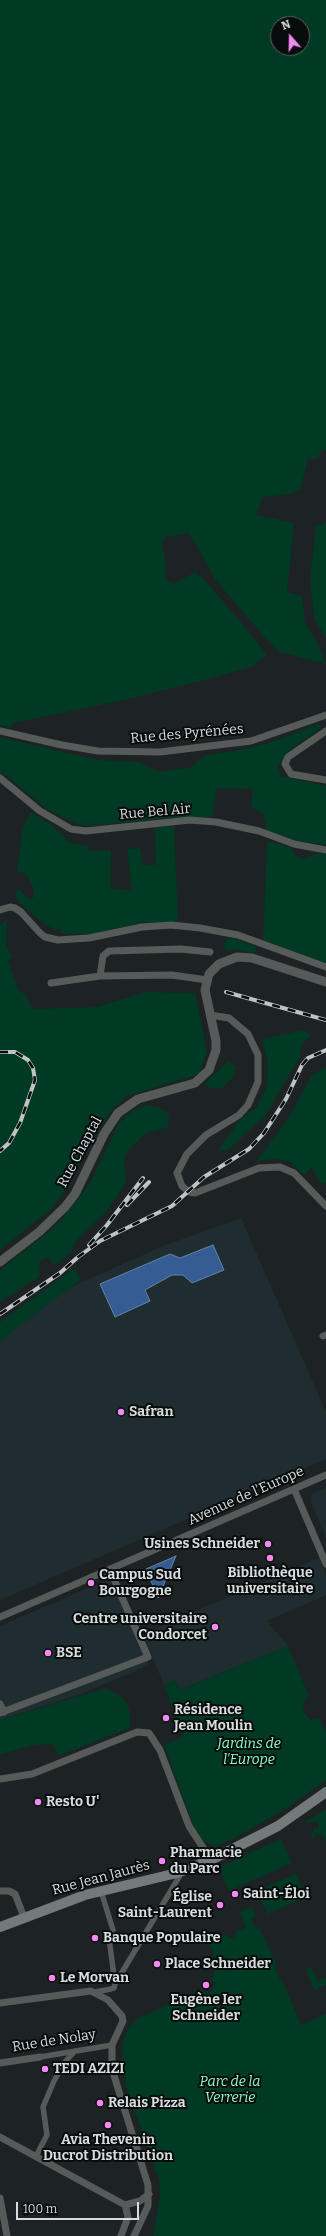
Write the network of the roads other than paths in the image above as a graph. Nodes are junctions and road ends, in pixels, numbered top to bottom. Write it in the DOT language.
graph roads {
  1 [pos="326,715"];
  2 [pos="326,730"];
  3 [pos="0,731"];
  4 [pos="0,778"];
  5 [pos="326,780"];
  6 [pos="326,850"];
  7 [pos="0,910"];
  8 [pos="210,952"];
  9 [pos="326,967"];
  10 [pos="100,976"];
  11 [pos="207,980"];
  12 [pos="326,982"];
  13 [pos="51,983"];
  14 [pos="210,1015"];
  15 [pos="326,1206"];
  16 [pos="0,1262"];
  17 [pos="326,1475"];
  18 [pos="294,1489"];
  19 [pos="326,1564"];
  20 [pos="110,1570"];
  21 [pos="0,1617"];
  22 [pos="0,1704"];
  23 [pos="2,1713"];
  24 [pos="0,1779"];
  25 [pos="326,1792"];
  26 [pos="211,1860"];
  27 [pos="179,1877"];
  28 [pos="0,1891"];
  29 [pos="101,1891"];
  30 [pos="24,1917"];
  31 [pos="0,1927"];
  32 [pos="115,1984"];
  33 [pos="95,1992"];
  34 [pos="0,2003"];
  35 [pos="112,2045"];
  36 [pos="75,2051"];
  37 [pos="40,2057"];
  38 [pos="0,2063"];
  39 [pos="0,2137"];
  40 [pos="36,2156"];
  41 [pos="149,2194"];
  42 [pos="0,2198"];
  43 [pos="125,2205"];
  44 [pos="7,2236"];
  45 [pos="121,2236"];
  46 [pos="134,2236"];
  1 -- 3 [label="street, Rue des Pyrénées"];
  2 -- 5 [label="street"];
  4 -- 6 [label="street, Rue Bel Air"];
  7 -- 9 [label="street"];
  8 -- 10 [label="street"];
  10 -- 11 [label="street"];
  10 -- 13 [label="street"];
  11 -- 12 [label="street"];
  11 -- 14 [label="street, Rue Chaptal"];
  14 -- 15 [label="street"];
  14 -- 16 [label="street, Rue Chaptal"];
  17 -- 18 [label="street, Avenue de l'Europe"];
  18 -- 19 [label="street"];
  18 -- 20 [label="street, Avenue de l'Europe"];
  20 -- 21 [label="street, Avenue de l'Europe"];
  20 -- 23 [label="street"];
  22 -- 23 [label="street"];
  24 -- 26 [label="street"];
  25 -- 26 [label="main road, Rue Jean Jaurès"];
  26 -- 29 [label="main road, Rue Jean Jaurès"];
  27 -- 32 [label="street"];
  28 -- 30 [label="street"];
  29 -- 30 [label="main road, Rue Jean Jaurès"];
  29 -- 32 [label="street"];
  30 -- 31 [label="main road, Rue Jean Jaurès"];
  32 -- 33 [label="street"];
  33 -- 34 [label="street"];
  33 -- 35 [label="street"];
  35 -- 36 [label="street, Rue de Nolay"];
  35 -- 41 [label="street"];
  36 -- 37 [label="street, Rue de Nolay"];
  36 -- 40 [label="street"];
  37 -- 38 [label="street, Rue de Nolay"];
  39 -- 40 [label="street"];
  40 -- 43 [label="street"];
  41 -- 43 [label="street"];
  41 -- 46 [label="street"];
  42 -- 44 [label="street"];
  43 -- 45 [label="street"];
}
